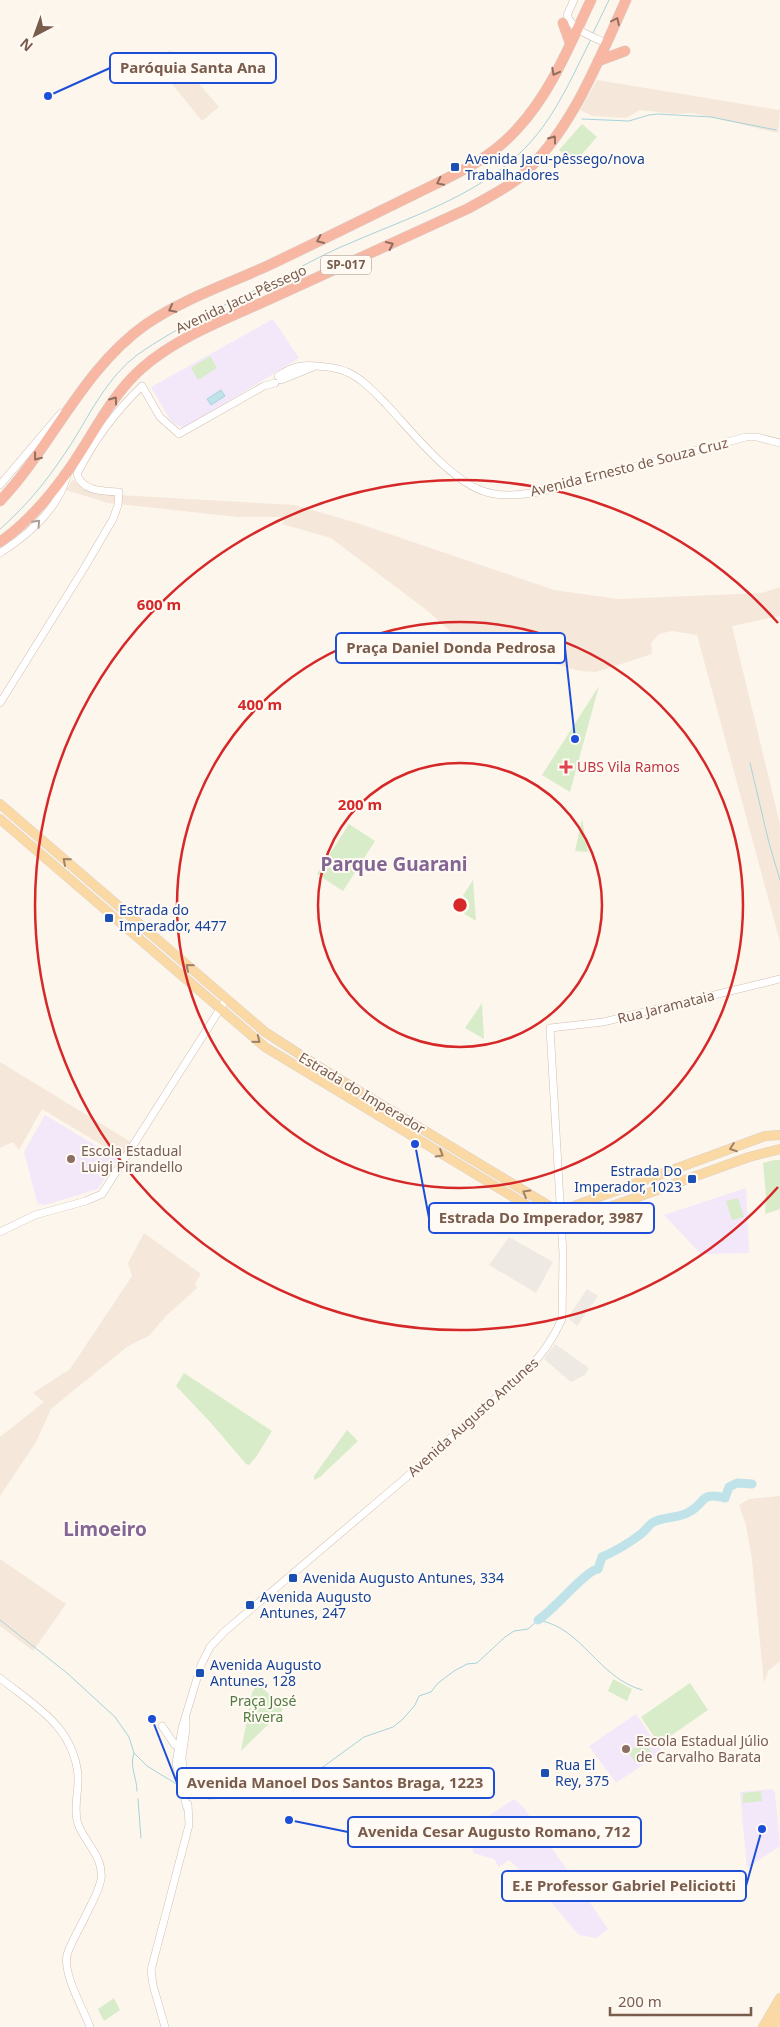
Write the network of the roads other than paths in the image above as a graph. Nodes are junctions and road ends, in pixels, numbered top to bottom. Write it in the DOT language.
graph roads {
  1 [pos="574,0"];
  2 [pos="591,0"];
  3 [pos="626,0"];
  4 [pos="563,23"];
  5 [pos="579,30"];
  6 [pos="570,42"];
  7 [pos="603,42"];
  8 [pos="625,51"];
  9 [pos="598,61"];
  10 [pos="74,402"];
  11 [pos="104,422"];
  12 [pos="780,443"];
  13 [pos="73,472"];
  14 [pos="0,485"];
  15 [pos="0,501"];
  16 [pos="0,542"];
  17 [pos="0,554"];
  18 [pos="0,703"];
  19 [pos="0,804"];
  20 [pos="0,819"];
  21 [pos="780,979"];
  22 [pos="226,998"];
  23 [pos="211,1002"];
  24 [pos="220,1009"];
  25 [pos="550,1028"];
  26 [pos="780,1135"];
  27 [pos="780,1149"];
  28 [pos="620,1190"];
  29 [pos="630,1199"];
  30 [pos="560,1210"];
  31 [pos="561,1223"];
  32 [pos="0,1232"];
  33 [pos="0,1678"];
  34 [pos="186,1719"];
  35 [pos="162,1726"];
  36 [pos="178,1743"];
  37 [pos="182,1780"];
  38 [pos="780,1998"];
  39 [pos="780,2015"];
  40 [pos="90,2027"];
  41 [pos="165,2027"];
  42 [pos="763,2027"];
  43 [pos="773,2027"];
  1 -- 5 [label="street"];
  2 -- 5 [label="highway, Avenida Jacu-Pêssego / SP-017"];
  7 -- 3 [label="highway, Avenida Jacu-Pêssego / SP-017, one-way"];
  4 -- 6 [label="highway"];
  5 -- 6 [label="highway, Avenida Jacu-Pêssego / SP-017"];
  5 -- 7 [label="street"];
  6 -- 10 [label="highway, Avenida Jacu-Pêssego / SP-017, one-way"];
  7 -- 9 [label="highway, Avenida Jacu-Pêssego / SP-017"];
  8 -- 9 [label="highway"];
  11 -- 9 [label="highway, Avenida Jacu-Pêssego / SP-017, one-way"];
  10 -- 14 [label="street"];
  10 -- 15 [label="highway, Avenida Jacu-Pêssego / SP-017, one-way"];
  11 -- 12 [label="street, Avenida Ernesto de Souza Cruz"];
  11 -- 13 [label="highway, Avenida Jacu-Pêssego / SP-017"];
  13 -- 16 [label="highway, Avenida Jacu-Pêssego / SP-017"];
  17 -- 13 [label="street, one-way"];
  13 -- 18 [label="street"];
  22 -- 19 [label="main road, Estrada do Imperador, one-way"];
  20 -- 23 [label="main road, Estrada do Imperador"];
  21 -- 25 [label="street, Rua Jaramataia"];
  22 -- 23 [label="main road"];
  22 -- 24 [label="street"];
  30 -- 22 [label="main road, Estrada do Imperador, one-way"];
  23 -- 24 [label="main road, Estrada do Imperador"];
  24 -- 31 [label="main road, Estrada do Imperador, one-way"];
  24 -- 32 [label="street"];
  25 -- 30 [label="street, Avenida Augusto Antunes"];
  26 -- 28 [label="main road, one-way"];
  27 -- 29 [label="main road"];
  28 -- 29 [label="main road"];
  28 -- 30 [label="main road"];
  29 -- 31 [label="main road"];
  30 -- 31 [label="street, Avenida Augusto Antunes"];
  31 -- 34 [label="street, Avenida Augusto Antunes"];
  33 -- 40 [label="street"];
  34 -- 36 [label="street, Avenida Augusto Antunes"];
  34 -- 37 [label="street, Avenida Augusto Antunes"];
  35 -- 36 [label="street"];
  36 -- 37 [label="street, Avenida Augusto Antunes"];
  37 -- 41 [label="street, Avenida Augusto Antunes"];
  38 -- 42 [label="main road"];
  39 -- 43 [label="main road"];
}
